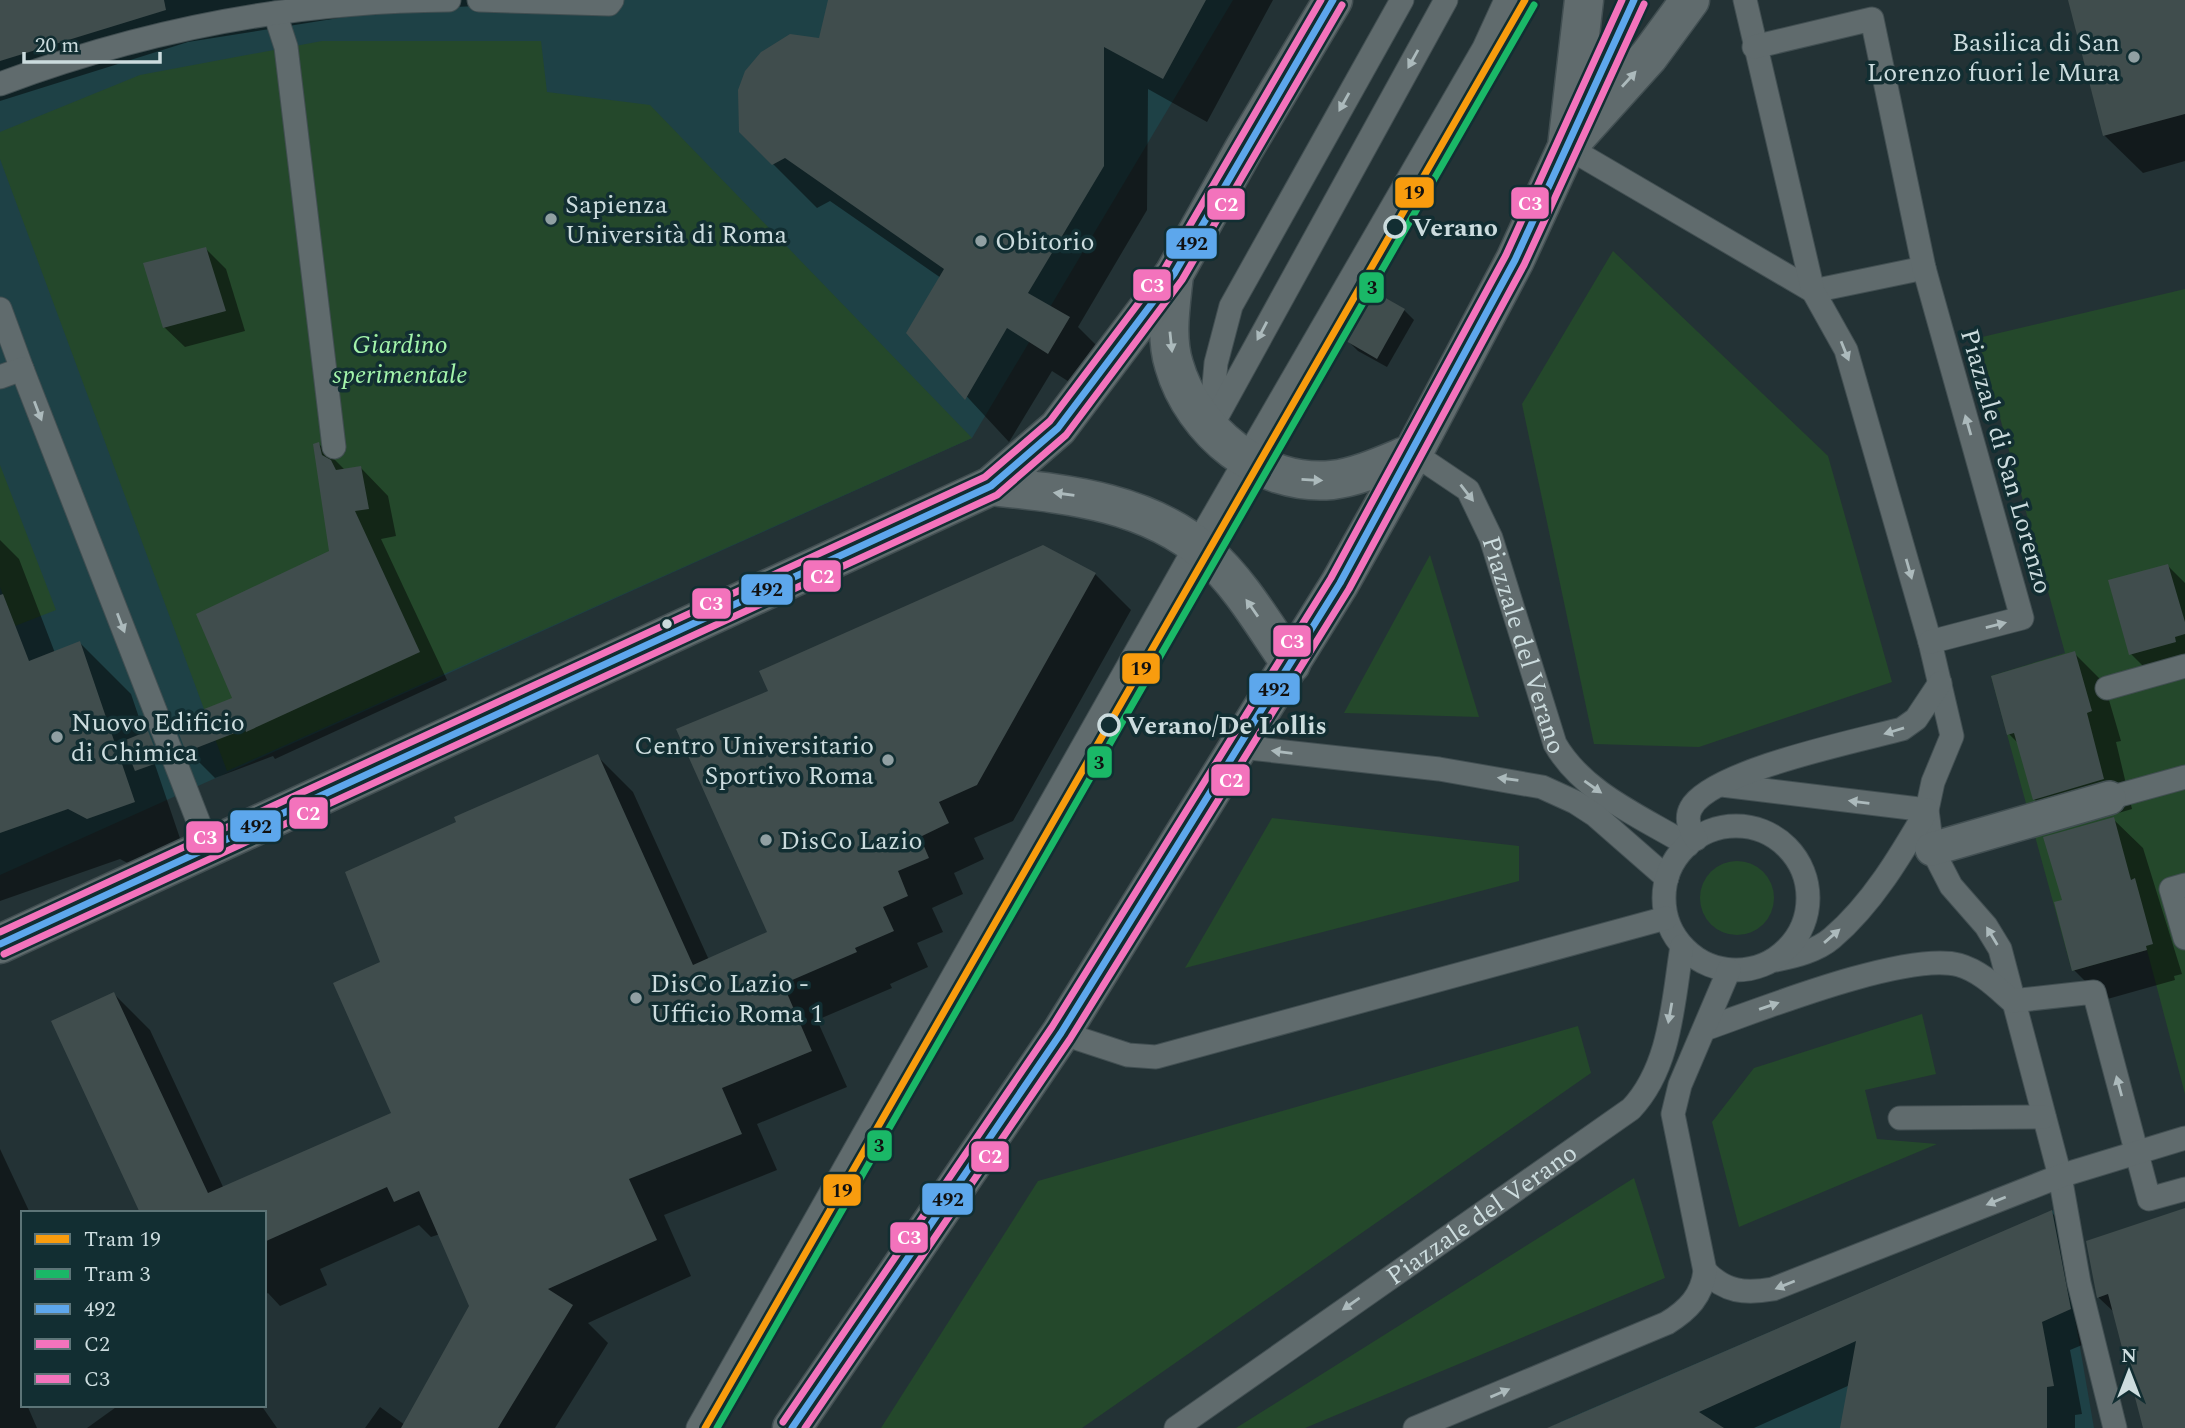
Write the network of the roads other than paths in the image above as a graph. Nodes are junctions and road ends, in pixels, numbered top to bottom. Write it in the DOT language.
graph roads {
  1 [pos="449,0"];
  2 [pos="479,0"];
  3 [pos="612,0"];
  4 [pos="1334,0"];
  5 [pos="1402,0"];
  6 [pos="1446,0"];
  7 [pos="1506,0"];
  8 [pos="1584,0"];
  9 [pos="1634,0"];
  10 [pos="1690,0"];
  11 [pos="1745,0"];
  12 [pos="275,13"];
  13 [pos="1754,47"];
  14 [pos="0,84"];
  15 [pos="1567,147"];
  16 [pos="1924,268"];
  17 [pos="1174,274"];
  18 [pos="1813,291"];
  19 [pos="0,309"];
  20 [pos="22,369"];
  21 [pos="0,377"];
  22 [pos="1210,429"];
  23 [pos="334,447"];
  24 [pos="1413,453"];
  25 [pos="1248,459"];
  26 [pos="991,486"];
  27 [pos="1196,546"];
  28 [pos="1930,642"];
  29 [pos="1291,664"];
  30 [pos="2185,666"];
  31 [pos="1940,683"];
  32 [pos="2107,688"];
  33 [pos="1241,747"];
  34 [pos="2185,776"];
  35 [pos="1722,785"];
  36 [pos="2109,798"];
  37 [pos="1927,810"];
  38 [pos="1692,842"];
  39 [pos="209,849"];
  40 [pos="1932,849"];
  41 [pos="1667,878"];
  42 [pos="2185,885"];
  43 [pos="1666,918"];
  44 [pos="2185,938"];
  45 [pos="0,944"];
  46 [pos="1682,946"];
  47 [pos="1770,961"];
  48 [pos="1729,970"];
  49 [pos="2012,1001"];
  50 [pos="1705,1030"];
  51 [pos="1061,1033"];
  52 [pos="2044,1117"];
  53 [pos="1900,1118"];
  54 [pos="2185,1138"];
  55 [pos="2136,1152"];
  56 [pos="2060,1176"];
  57 [pos="2185,1189"];
  58 [pos="1705,1271"];
  59 [pos="1465,1418"];
  60 [pos="1184,1425"];
  61 [pos="698,1428"];
  62 [pos="792,1428"];
  63 [pos="1415,1428"];
  64 [pos="2115,1428"];
  1 -- 12 [label="lane"];
  2 -- 3 [label="lane"];
  4 -- 17 [label="main road"];
  5 -- 22 [label="lane, one-way"];
  6 -- 22 [label="lane, one-way"];
  7 -- 25 [label="lane"];
  8 -- 15 [label="main road"];
  9 -- 15 [label="lane"];
  15 -- 10 [label="main road, one-way"];
  11 -- 13 [label="lane"];
  12 -- 14 [label="lane"];
  12 -- 23 [label="lane"];
  13 -- 16 [label="lane, Piazzale di San Lorenzo"];
  13 -- 18 [label="lane"];
  15 -- 18 [label="lane"];
  15 -- 24 [label="main road"];
  16 -- 18 [label="lane"];
  28 -- 16 [label="lane, Piazzale di San Lorenzo, one-way"];
  17 -- 22 [label="main road, one-way"];
  17 -- 26 [label="main road"];
  18 -- 28 [label="lane, one-way"];
  19 -- 20 [label="lane"];
  20 -- 21 [label="lane"];
  20 -- 39 [label="lane, one-way"];
  22 -- 25 [label="main road"];
  25 -- 24 [label="main road, one-way"];
  24 -- 29 [label="main road"];
  24 -- 38 [label="lane, Piazzale del Verano, one-way"];
  25 -- 27 [label="lane"];
  27 -- 26 [label="main road, one-way"];
  26 -- 39 [label="main road"];
  29 -- 27 [label="main road, one-way"];
  27 -- 61 [label="lane"];
  28 -- 31 [label="lane"];
  29 -- 33 [label="main road"];
  30 -- 32 [label="lane"];
  31 -- 35 [label="lane, one-way"];
  31 -- 37 [label="lane"];
  41 -- 33 [label="lane, one-way"];
  33 -- 51 [label="main road"];
  34 -- 36 [label="lane"];
  37 -- 35 [label="lane, one-way"];
  35 -- 38 [label="lane"];
  36 -- 40 [label="street"];
  37 -- 40 [label="lane"];
  47 -- 37 [label="lane, one-way"];
  38 -- 41 [label="lane"];
  38 -- 47 [label="lane"];
  39 -- 45 [label="main road"];
  49 -- 40 [label="lane, one-way"];
  41 -- 43 [label="lane"];
  42 -- 44 [label="lane"];
  43 -- 46 [label="lane"];
  43 -- 51 [label="lane"];
  46 -- 48 [label="lane"];
  46 -- 60 [label="lane, Piazzale del Verano, one-way"];
  47 -- 48 [label="lane"];
  48 -- 50 [label="lane"];
  50 -- 49 [label="lane, one-way"];
  49 -- 52 [label="lane"];
  55 -- 49 [label="lane, one-way"];
  50 -- 58 [label="lane"];
  51 -- 62 [label="main road"];
  52 -- 53 [label="lane"];
  52 -- 56 [label="lane"];
  54 -- 55 [label="lane"];
  55 -- 56 [label="lane"];
  55 -- 57 [label="lane"];
  56 -- 58 [label="lane, one-way"];
  56 -- 64 [label="lane"];
  59 -- 58 [label="lane, one-way"];
  59 -- 63 [label="lane"];
}
